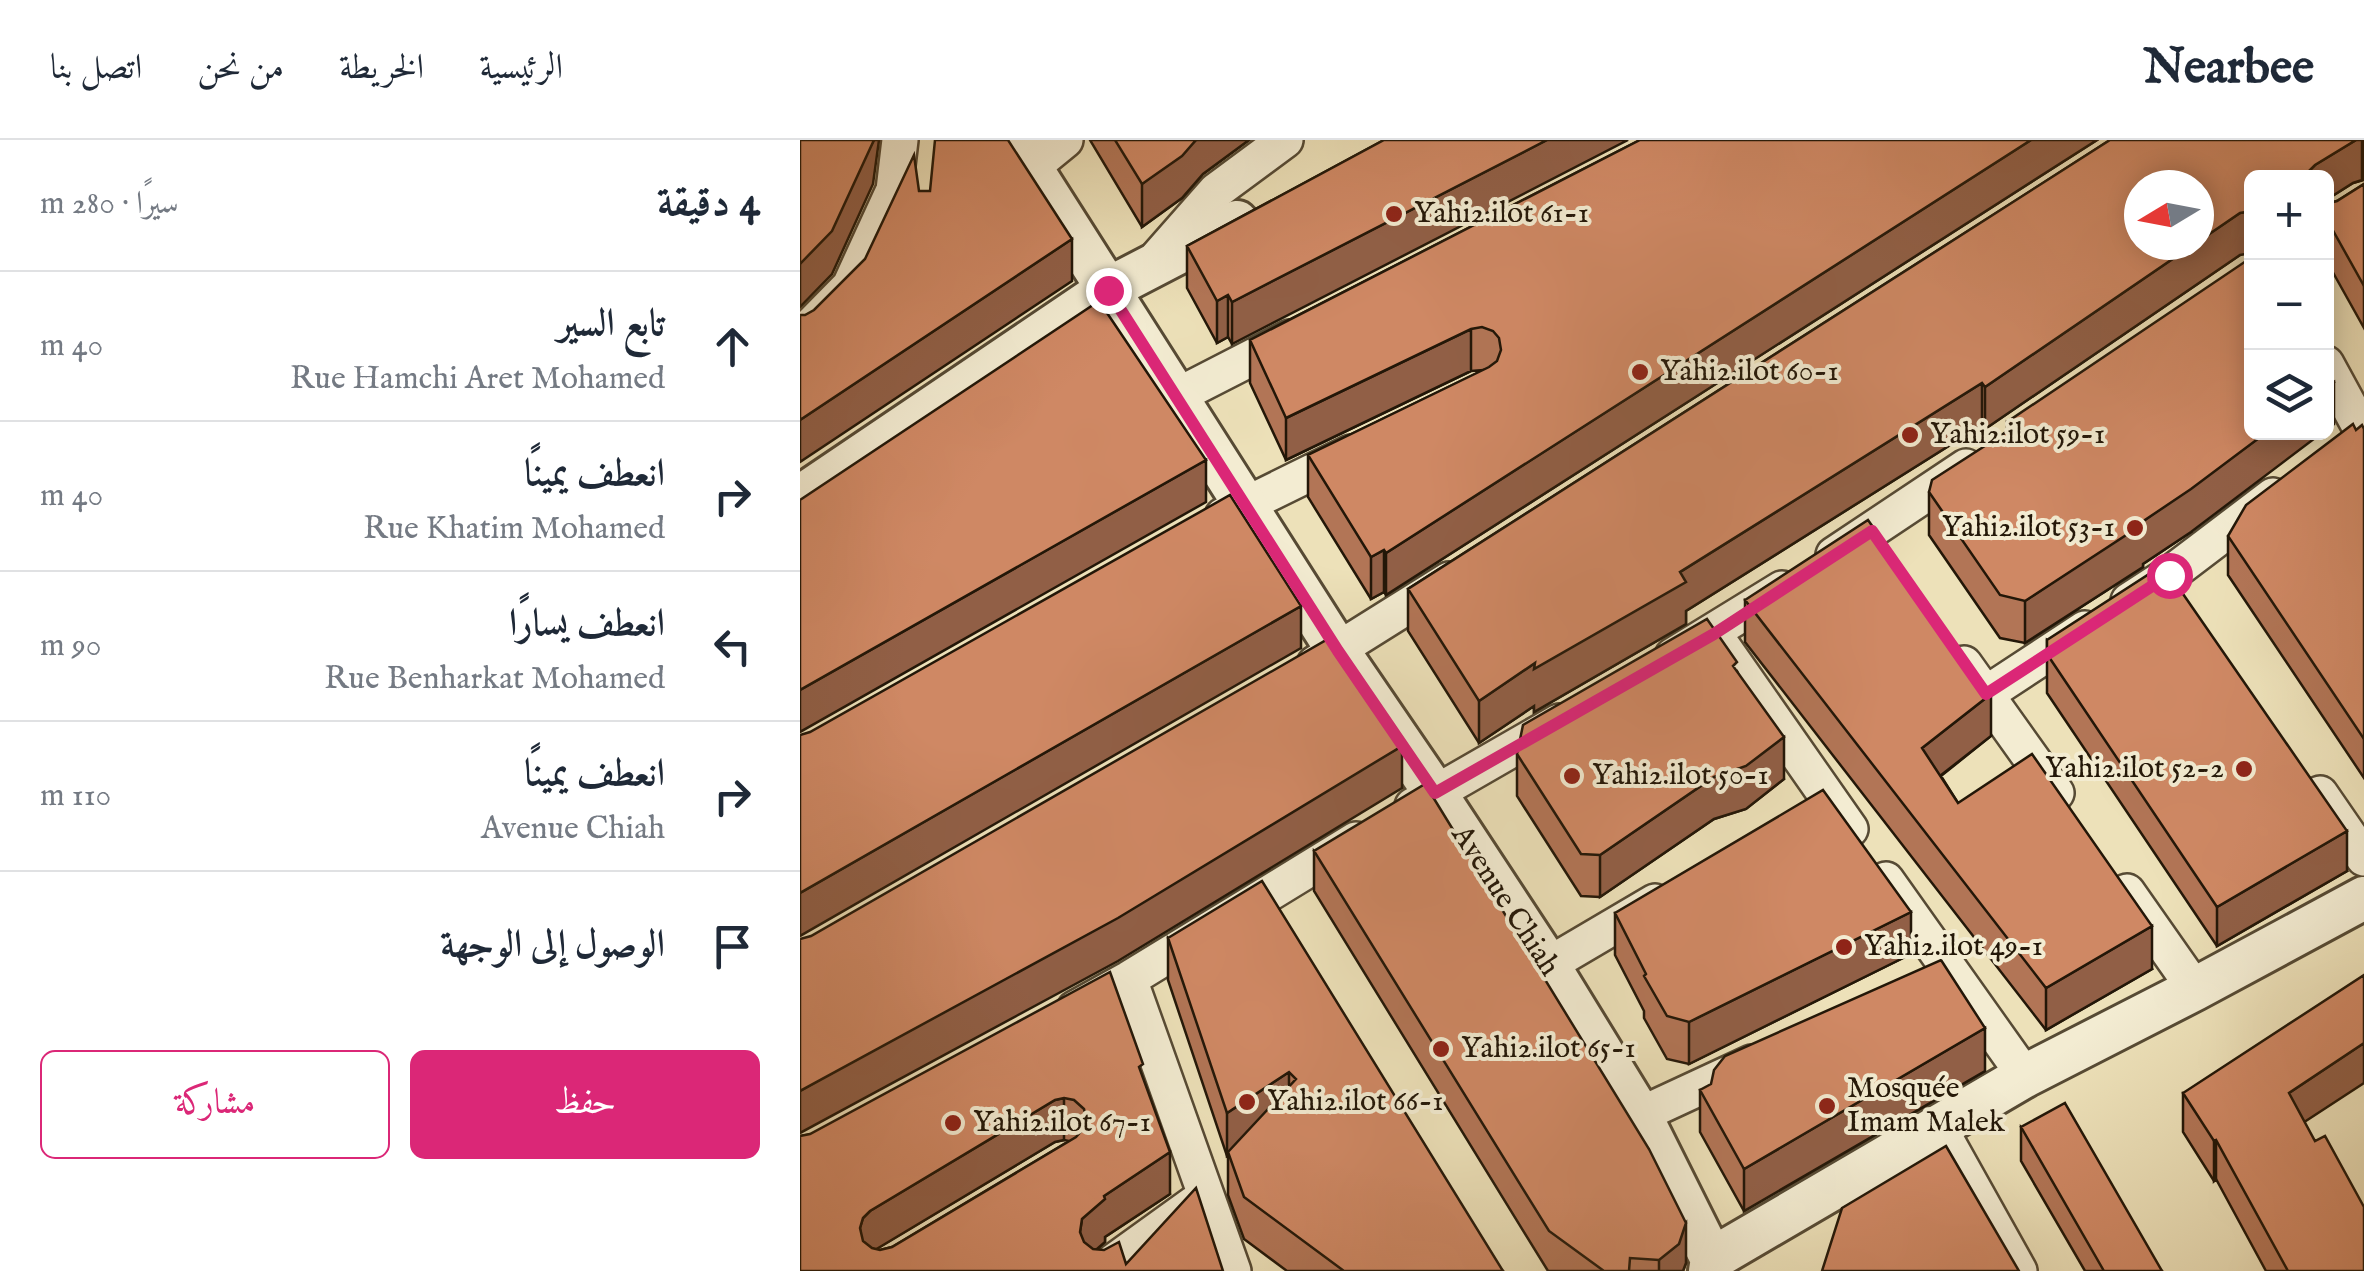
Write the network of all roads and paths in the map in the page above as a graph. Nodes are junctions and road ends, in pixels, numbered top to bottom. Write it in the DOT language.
graph roads {
  1 [pos="900,140"];
  2 [pos="1066,140"];
  3 [pos="1285,140"];
  4 [pos="1022,153"];
  5 [pos="1270,204"];
  6 [pos="1148,269"];
  7 [pos="1108,290"];
  8 [pos="1313,326"];
  9 [pos="800,337"];
  10 [pos="2334,378"];
  11 [pos="1175,397"];
  12 [pos="2363,431"];
  13 [pos="1380,439"];
  14 [pos="1987,452"];
  15 [pos="2332,452"];
  16 [pos="2302,474"];
  17 [pos="800,498"];
  18 [pos="1245,504"];
  19 [pos="1872,531"];
  20 [pos="1194,533"];
  21 [pos="1894,564"];
  22 [pos="1471,566"];
  23 [pos="2169,575"];
  24 [pos="2190,606"];
  25 [pos="1714,634"];
  26 [pos="1952,645"];
  27 [pos="1338,651"];
  28 [pos="1648,671"];
  29 [pos="1288,680"];
  30 [pos="1986,694"];
  31 [pos="1582,708"];
  32 [pos="2299,764"];
  33 [pos="1435,793"];
  34 [pos="1829,799"];
  35 [pos="1796,818"];
  36 [pos="2074,818"];
  37 [pos="2364,858"];
  38 [pos="2107,865"];
  39 [pos="1680,887"];
  40 [pos="1268,893"];
  41 [pos="2364,898"];
  42 [pos="1289,926"];
  43 [pos="1548,965"];
  44 [pos="1948,971"];
  45 [pos="1129,979"];
  46 [pos="1914,987"];
  47 [pos="2196,989"];
  48 [pos="1042,1026"];
  49 [pos="1777,1051"];
  50 [pos="2025,1076"];
  51 [pos="1640,1115"];
  52 [pos="1938,1126"];
  53 [pos="1206,1195"];
  54 [pos="1119,1265"];
  55 [pos="1711,1265"];
  56 [pos="1233,1271"];
  57 [pos="2019,1271"];
  1 -- 9 [label="street"];
  2 -- 4 [label="street"];
  3 -- 6 [label="street"];
  4 -- 7 [label="street, Avenue Chiah"];
  5 -- 6 [label="street"];
  6 -- 7 [label="street"];
  7 -- 11 [label="street, Avenue Chiah"];
  7 -- 17 [label="street"];
  8 -- 11 [label="street"];
  10 -- 12 [label="street"];
  11 -- 18 [label="street, Avenue Chiah"];
  12 -- 15 [label="street"];
  13 -- 18 [label="street"];
  14 -- 19 [label="street"];
  16 -- 23 [label="street"];
  18 -- 20 [label="street"];
  18 -- 27 [label="street, Avenue Chiah"];
  19 -- 21 [label="street"];
  19 -- 25 [label="street"];
  22 -- 27 [label="street"];
  23 -- 24 [label="street"];
  23 -- 30 [label="street"];
  25 -- 28 [label="street"];
  25 -- 34 [label="street"];
  26 -- 30 [label="street"];
  27 -- 29 [label="street"];
  27 -- 33 [label="street, Avenue Chiah"];
  30 -- 36 [label="street"];
  31 -- 33 [label="street"];
  32 -- 37 [label="street"];
  33 -- 40 [label="street"];
  33 -- 43 [label="street, Avenue Chiah"];
  34 -- 35 [label="street"];
  34 -- 44 [label="street"];
  38 -- 47 [label="street"];
  39 -- 43 [label="street"];
  40 -- 42 [label="street"];
  40 -- 45 [label="street"];
  41 -- 47 [label="street"];
  43 -- 51 [label="street, Avenue Chiah"];
  44 -- 46 [label="street"];
  44 -- 50 [label="street"];
  45 -- 48 [label="street"];
  45 -- 53 [label="street"];
  47 -- 50 [label="street"];
  49 -- 51 [label="street"];
  50 -- 52 [label="street"];
  51 -- 55 [label="street, Avenue Chiah"];
  52 -- 55 [label="street"];
  52 -- 57 [label="street"];
  53 -- 54 [label="street"];
  53 -- 56 [label="street"];
}
